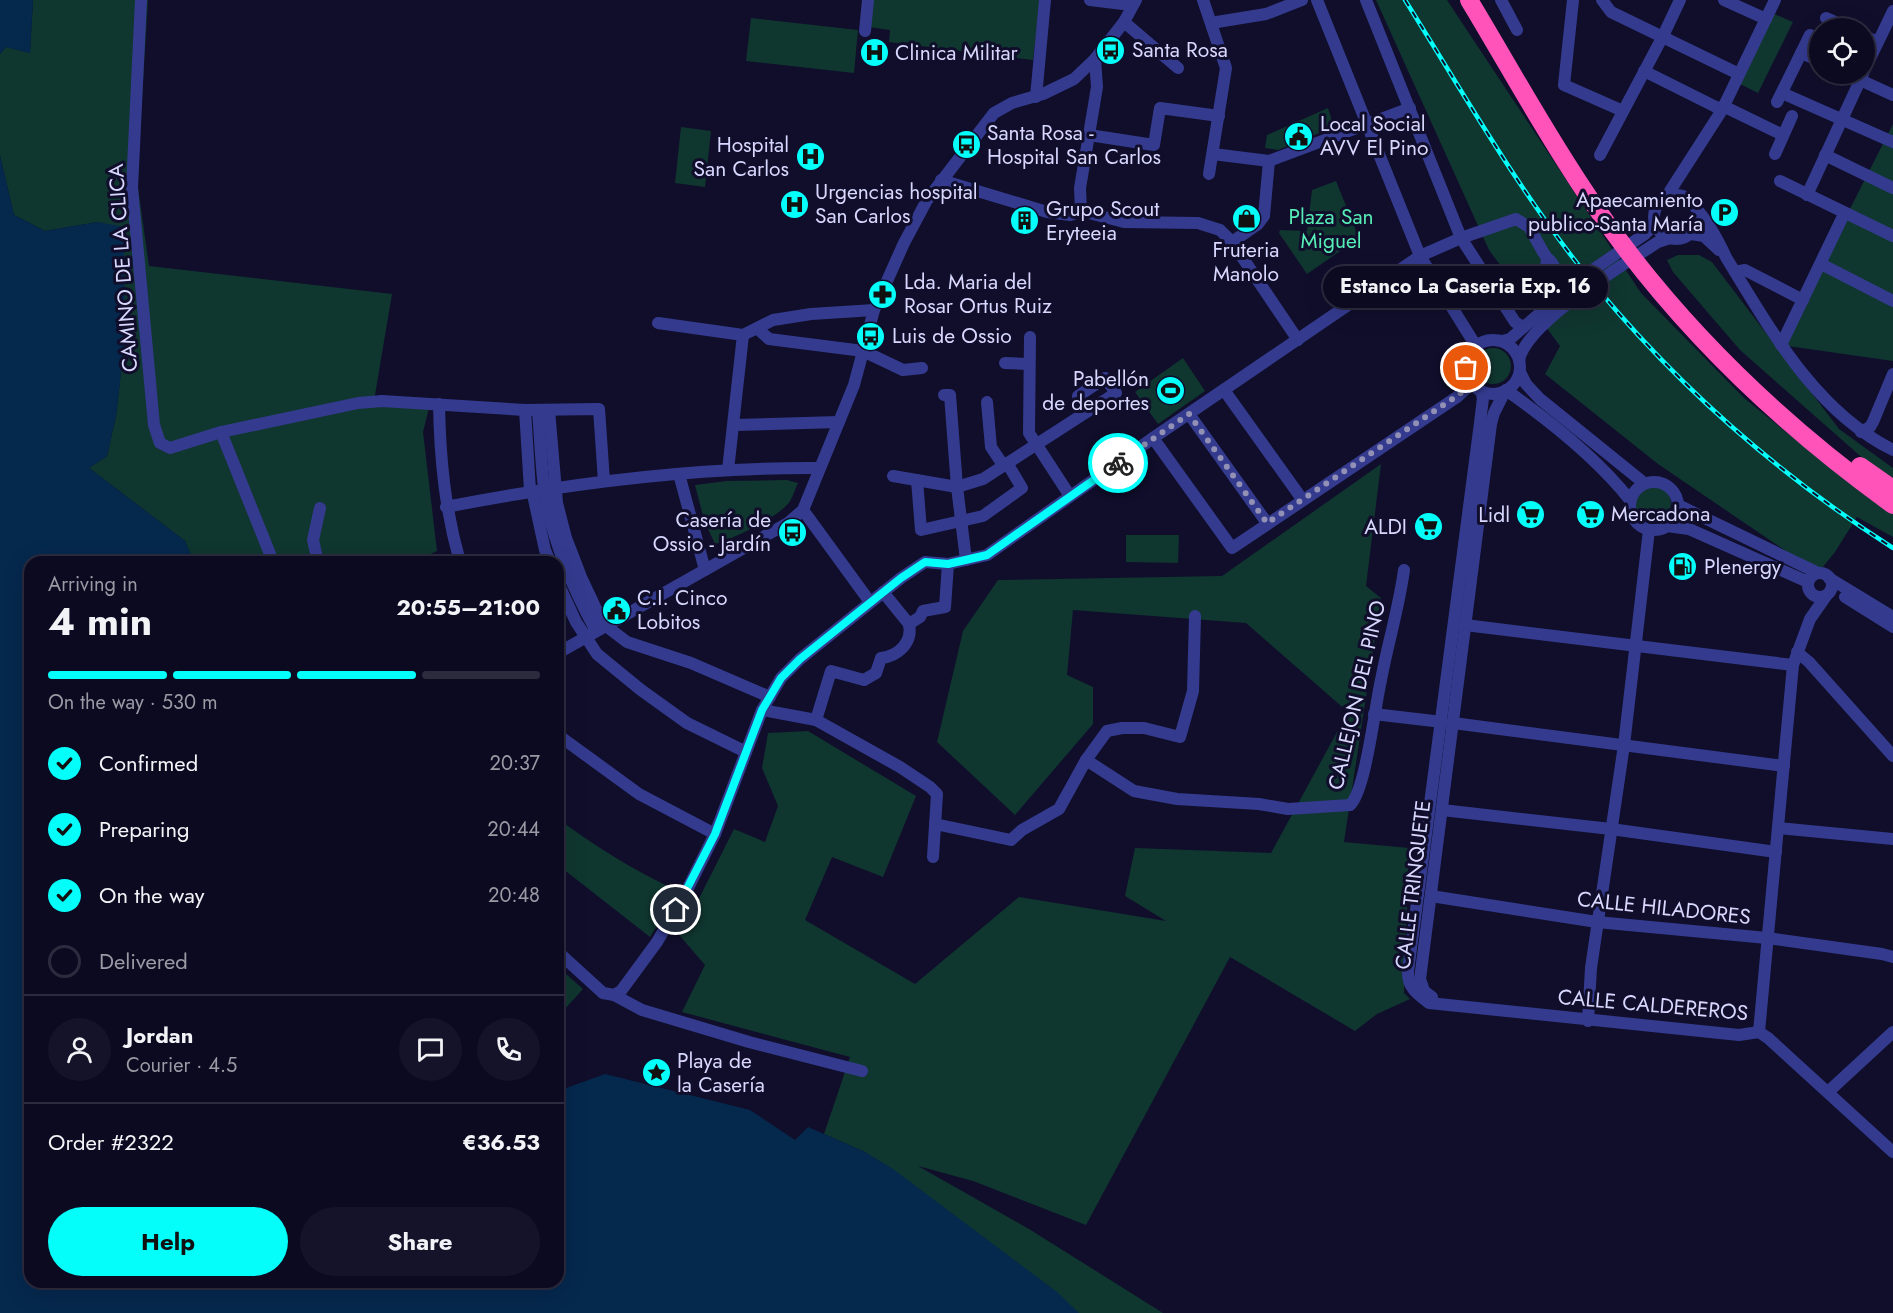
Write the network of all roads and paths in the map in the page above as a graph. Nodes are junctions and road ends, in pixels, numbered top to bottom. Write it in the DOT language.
graph roads {
  1 [pos="141,0"];
  2 [pos="868,0"];
  3 [pos="1045,0"];
  4 [pos="1089,0"];
  5 [pos="1136,0"];
  6 [pos="1203,0"];
  7 [pos="1302,0"];
  8 [pos="1317,0"];
  9 [pos="1366,0"];
  10 [pos="1469,0"];
  11 [pos="1484,0"];
  12 [pos="1501,0"];
  13 [pos="1573,0"];
  14 [pos="1602,0"];
  15 [pos="1680,0"];
  16 [pos="1724,0"];
  17 [pos="1775,0"];
  18 [pos="1127,2"];
  19 [pos="1893,11"];
  20 [pos="1766,20"];
  21 [pos="1124,22"];
  22 [pos="1214,25"];
  23 [pos="1517,30"];
  24 [pos="864,31"];
  25 [pos="1663,36"];
  26 [pos="1809,37"];
  27 [pos="1875,41"];
  28 [pos="1878,42"];
  29 [pos="1875,49"];
  30 [pos="1801,53"];
  31 [pos="1809,56"];
  32 [pos="1095,59"];
  33 [pos="1178,68"];
  34 [pos="1644,71"];
  35 [pos="1739,74"];
  36 [pos="1875,83"];
  37 [pos="1859,84"];
  38 [pos="1893,95"];
  39 [pos="1036,97"];
  40 [pos="1410,108"];
  41 [pos="1722,108"];
  42 [pos="1623,111"];
  43 [pos="1219,116"];
  44 [pos="1792,116"];
  45 [pos="1842,119"];
  46 [pos="1368,124"];
  47 [pos="1089,135"];
  48 [pos="1784,135"];
  49 [pos="1893,142"];
  50 [pos="1213,154"];
  51 [pos="1774,154"];
  52 [pos="1600,155"];
  53 [pos="1826,155"];
  54 [pos="1269,161"];
  55 [pos="1688,164"];
  56 [pos="1209,174"];
  57 [pos="941,180"];
  58 [pos="1779,181"];
  59 [pos="1893,188"];
  60 [pos="1808,195"];
  61 [pos="1668,197"];
  62 [pos="1687,198"];
  63 [pos="1696,208"];
  64 [pos="1081,211"];
  65 [pos="1844,214"];
  66 [pos="1656,224"];
  67 [pos="1691,234"];
  68 [pos="1893,236"];
  69 [pos="1461,238"];
  70 [pos="1670,238"];
  71 [pos="1232,242"];
  72 [pos="1724,255"];
  73 [pos="1420,256"];
  74 [pos="1547,258"];
  75 [pos="1821,264"];
  76 [pos="1735,272"];
  77 [pos="1803,300"];
  78 [pos="1893,301"];
  79 [pos="874,310"];
  80 [pos="658,323"];
  81 [pos="1524,327"];
  82 [pos="758,329"];
  83 [pos="743,335"];
  84 [pos="1030,337"];
  85 [pos="1298,340"];
  86 [pos="1502,341"];
  87 [pos="1781,345"];
  88 [pos="1476,346"];
  89 [pos="863,351"];
  90 [pos="1005,363"];
  91 [pos="1029,364"];
  92 [pos="1519,366"];
  93 [pos="922,368"];
  94 [pos="1893,374"];
  95 [pos="1476,387"];
  96 [pos="1224,390"];
  97 [pos="1506,390"];
  98 [pos="947,395"];
  99 [pos="987,402"];
  100 [pos="439,404"];
  101 [pos="525,410"];
  102 [pos="544,410"];
  103 [pos="1087,411"];
  104 [pos="1189,414"];
  105 [pos="1874,417"];
  106 [pos="839,423"];
  107 [pos="734,425"];
  108 [pos="221,432"];
  109 [pos="1861,432"];
  110 [pos="1153,438"];
  111 [pos="1036,446"];
  112 [pos="1893,448"];
  113 [pos="1005,464"];
  114 [pos="819,468"];
  115 [pos="728,470"];
  116 [pos="679,474"];
  117 [pos="893,476"];
  118 [pos="917,480"];
  119 [pos="604,481"];
  120 [pos="1644,483"];
  121 [pos="957,486"];
  122 [pos="540,489"];
  123 [pos="1893,489"];
  124 [pos="1070,496"];
  125 [pos="1302,500"];
  126 [pos="1630,500"];
  127 [pos="1678,505"];
  128 [pos="1893,505"];
  129 [pos="446,507"];
  130 [pos="320,508"];
  131 [pos="803,510"];
  132 [pos="961,521"];
  133 [pos="1267,523"];
  134 [pos="1667,526"];
  135 [pos="1649,530"];
  136 [pos="270,556"];
  137 [pos="317,556"];
  138 [pos="458,556"];
  139 [pos="548,556"];
  140 [pos="562,556"];
  141 [pos="564,561"];
  142 [pos="966,561"];
  143 [pos="948,564"];
  144 [pos="705,570"];
  145 [pos="1404,570"];
  146 [pos="1826,584"];
  147 [pos="1808,587"];
  148 [pos="564,591"];
  149 [pos="883,592"];
  150 [pos="870,602"];
  151 [pos="1195,616"];
  152 [pos="1893,617"];
  153 [pos="1810,619"];
  154 [pos="909,624"];
  155 [pos="1465,625"];
  156 [pos="1893,627"];
  157 [pos="596,631"];
  158 [pos="1635,645"];
  159 [pos="564,650"];
  160 [pos="1797,652"];
  161 [pos="1793,665"];
  162 [pos="770,698"];
  163 [pos="762,710"];
  164 [pos="1374,714"];
  165 [pos="816,720"];
  166 [pos="1447,723"];
  167 [pos="564,739"];
  168 [pos="1624,745"];
  169 [pos="746,752"];
  170 [pos="1893,756"];
  171 [pos="1086,760"];
  172 [pos="1784,766"];
  173 [pos="1442,810"];
  174 [pos="936,824"];
  175 [pos="1778,828"];
  176 [pos="1611,830"];
  177 [pos="715,834"];
  178 [pos="1893,839"];
  179 [pos="1776,852"];
  180 [pos="933,857"];
  181 [pos="1431,896"];
  182 [pos="1598,922"];
  183 [pos="1767,938"];
  184 [pos="564,957"];
  185 [pos="1893,957"];
  186 [pos="614,995"];
  187 [pos="1436,1003"];
  188 [pos="1588,1020"];
  189 [pos="1759,1032"];
  190 [pos="1893,1032"];
  191 [pos="862,1071"];
  192 [pos="1828,1092"];
  193 [pos="1893,1152"];
  1 -- 108 [label="street, CAMINO DE LA CLICA"];
  2 -- 24 [label="street"];
  3 -- 39 [label="street"];
  4 -- 18 [label="street"];
  5 -- 21 [label="street"];
  6 -- 22 [label="street"];
  7 -- 22 [label="street"];
  8 -- 46 [label="street"];
  9 -- 40 [label="street"];
  10 -- 128 [label="highway"];
  11 -- 123 [label="highway"];
  12 -- 23 [label="street"];
  13 -- 42 [label="street"];
  14 -- 25 [label="street"];
  15 -- 25 [label="street"];
  16 -- 20 [label="street"];
  17 -- 20 [label="street"];
  19 -- 28 [label="street"];
  20 -- 35 [label="street"];
  21 -- 32 [label="street"];
  21 -- 33 [label="street"];
  22 -- 43 [label="street"];
  25 -- 34 [label="street"];
  25 -- 35 [label="street"];
  26 -- 30 [label="street"];
  27 -- 28 [label="street"];
  28 -- 29 [label="street"];
  30 -- 31 [label="street"];
  30 -- 45 [label="street"];
  32 -- 39 [label="street"];
  32 -- 47 [label="street"];
  34 -- 41 [label="street"];
  34 -- 42 [label="street"];
  35 -- 41 [label="street"];
  36 -- 38 [label="street"];
  37 -- 45 [label="street"];
  39 -- 57 [label="street"];
  40 -- 46 [label="street"];
  40 -- 69 [label="street"];
  41 -- 48 [label="street"];
  41 -- 55 [label="street"];
  42 -- 52 [label="street"];
  43 -- 47 [label="street"];
  43 -- 50 [label="street"];
  44 -- 48 [label="street"];
  45 -- 49 [label="street"];
  45 -- 53 [label="street"];
  46 -- 54 [label="street"];
  46 -- 73 [label="street"];
  47 -- 64 [label="street"];
  48 -- 51 [label="street"];
  50 -- 54 [label="street"];
  50 -- 56 [label="street"];
  53 -- 59 [label="street"];
  53 -- 60 [label="street"];
  54 -- 71 [label="street"];
  55 -- 61 [label="street"];
  55 -- 62 [label="street"];
  57 -- 64 [label="street"];
  57 -- 79 [label="street"];
  58 -- 60 [label="street"];
  60 -- 65 [label="street"];
  61 -- 62 [label="street"];
  61 -- 66 [label="street"];
  62 -- 63 [label="street"];
  63 -- 67 [label="street"];
  63 -- 72 [label="street"];
  64 -- 71 [label="street"];
  65 -- 68 [label="street"];
  65 -- 75 [label="street"];
  66 -- 70 [label="street"];
  66 -- 81 [label="street"];
  67 -- 70 [label="street"];
  67 -- 72 [label="street"];
  69 -- 73 [label="street"];
  69 -- 74 [label="street"];
  69 -- 81 [label="street"];
  70 -- 92 [label="street"];
  71 -- 85 [label="street"];
  72 -- 76 [label="street"];
  73 -- 85 [label="street"];
  73 -- 88 [label="street"];
  75 -- 77 [label="street"];
  75 -- 78 [label="street"];
  76 -- 77 [label="street"];
  76 -- 87 [label="street"];
  77 -- 87 [label="street"];
  79 -- 82 [label="street"];
  79 -- 89 [label="street"];
  80 -- 83 [label="street"];
  81 -- 86 [label="street"];
  82 -- 83 [label="street"];
  82 -- 89 [label="street"];
  83 -- 107 [label="street"];
  84 -- 91 [label="street"];
  85 -- 96 [label="street"];
  86 -- 88 [label="street"];
  86 -- 92 [label="street"];
  87 -- 109 [label="street"];
  88 -- 95 [label="street"];
  89 -- 93 [label="street"];
  89 -- 106 [label="street"];
  90 -- 91 [label="street"];
  91 -- 111 [label="street"];
  92 -- 97 [label="street"];
  92 -- 120 [label="street"];
  94 -- 105 [label="street"];
  95 -- 97 [label="street"];
  95 -- 125 [label="street"];
  95 -- 166 [label="street, CALLE TRINQUETE"];
  96 -- 104 [label="street"];
  96 -- 125 [label="street"];
  97 -- 126 [label="street"];
  97 -- 155 [label="street, CALLE TRINQUETE"];
  98 -- 121 [label="street"];
  99 -- 113 [label="street"];
  100 -- 101 [label="street"];
  100 -- 108 [label="street"];
  100 -- 129 [label="street"];
  101 -- 102 [label="street"];
  101 -- 122 [label="street"];
  102 -- 119 [label="street"];
  102 -- 122 [label="street"];
  103 -- 111 [label="street"];
  104 -- 110 [label="street"];
  104 -- 133 [label="street"];
  105 -- 109 [label="street"];
  105 -- 112 [label="street"];
  106 -- 107 [label="street"];
  106 -- 114 [label="street"];
  107 -- 115 [label="street"];
  108 -- 136 [label="street"];
  109 -- 112 [label="street"];
  110 -- 124 [label="street"];
  110 -- 133 [label="street"];
  111 -- 113 [label="street"];
  111 -- 124 [label="street"];
  113 -- 121 [label="street"];
  113 -- 132 [label="street"];
  114 -- 115 [label="street"];
  114 -- 131 [label="street"];
  115 -- 116 [label="street"];
  116 -- 119 [label="street"];
  116 -- 144 [label="street"];
  117 -- 118 [label="street"];
  118 -- 121 [label="street"];
  118 -- 132 [label="street"];
  119 -- 122 [label="street"];
  120 -- 126 [label="street"];
  120 -- 127 [label="street"];
  121 -- 132 [label="street"];
  122 -- 129 [label="street"];
  122 -- 139 [label="street"];
  122 -- 140 [label="street"];
  124 -- 142 [label="street"];
  125 -- 133 [label="street"];
  126 -- 135 [label="street"];
  127 -- 134 [label="street"];
  127 -- 146 [label="street"];
  129 -- 138 [label="street"];
  130 -- 137 [label="street"];
  131 -- 144 [label="street"];
  131 -- 150 [label="street"];
  132 -- 142 [label="street"];
  134 -- 135 [label="street"];
  134 -- 147 [label="street"];
  135 -- 158 [label="street"];
  141 -- 157 [label="street"];
  142 -- 143 [label="street"];
  143 -- 149 [label="street"];
  143 -- 154 [label="street"];
  144 -- 157 [label="street"];
  145 -- 164 [label="street, CALLEJON DEL PINO"];
  146 -- 147 [label="street"];
  146 -- 147 [label="street"];
  146 -- 152 [label="street"];
  146 -- 153 [label="street"];
  146 -- 156 [label="street"];
  147 -- 153 [label="street"];
  148 -- 157 [label="street"];
  149 -- 150 [label="street"];
  149 -- 154 [label="street"];
  150 -- 162 [label="street"];
  151 -- 171 [label="street"];
  153 -- 160 [label="street"];
  154 -- 165 [label="street"];
  155 -- 158 [label="street"];
  155 -- 166 [label="street, CALLE TRINQUETE"];
  157 -- 159 [label="street"];
  157 -- 162 [label="street"];
  157 -- 169 [label="street"];
  158 -- 161 [label="street"];
  158 -- 168 [label="street"];
  160 -- 161 [label="street"];
  160 -- 170 [label="street"];
  161 -- 172 [label="street"];
  162 -- 163 [label="street"];
  163 -- 165 [label="street"];
  163 -- 169 [label="street"];
  164 -- 166 [label="street"];
  164 -- 171 [label="street, CALLEJON DEL PINO"];
  165 -- 174 [label="street"];
  166 -- 168 [label="street"];
  166 -- 173 [label="street, CALLE TRINQUETE"];
  166 -- 187 [label="street, CALLE TRINQUETE"];
  167 -- 177 [label="street"];
  168 -- 172 [label="street"];
  168 -- 176 [label="street"];
  169 -- 177 [label="street"];
  171 -- 174 [label="street"];
  172 -- 175 [label="street"];
  173 -- 176 [label="street"];
  173 -- 181 [label="street, CALLE TRINQUETE"];
  174 -- 180 [label="street"];
  175 -- 178 [label="street"];
  175 -- 179 [label="street"];
  176 -- 179 [label="street"];
  176 -- 182 [label="street"];
  177 -- 186 [label="street"];
  179 -- 183 [label="street"];
  181 -- 182 [label="street, CALLE HILADORES"];
  181 -- 187 [label="street, CALLE TRINQUETE"];
  182 -- 183 [label="street, CALLE HILADORES"];
  182 -- 188 [label="street"];
  183 -- 185 [label="street, CALLE HILADORES"];
  183 -- 189 [label="street"];
  184 -- 186 [label="street"];
  186 -- 191 [label="street"];
  187 -- 188 [label="street, CALLE CALDEREROS"];
  188 -- 189 [label="street, CALLE CALDEREROS"];
  189 -- 192 [label="street, CALLE CALDEREROS"];
  190 -- 192 [label="street"];
  192 -- 193 [label="street, CALLE CALDEREROS"];
}
